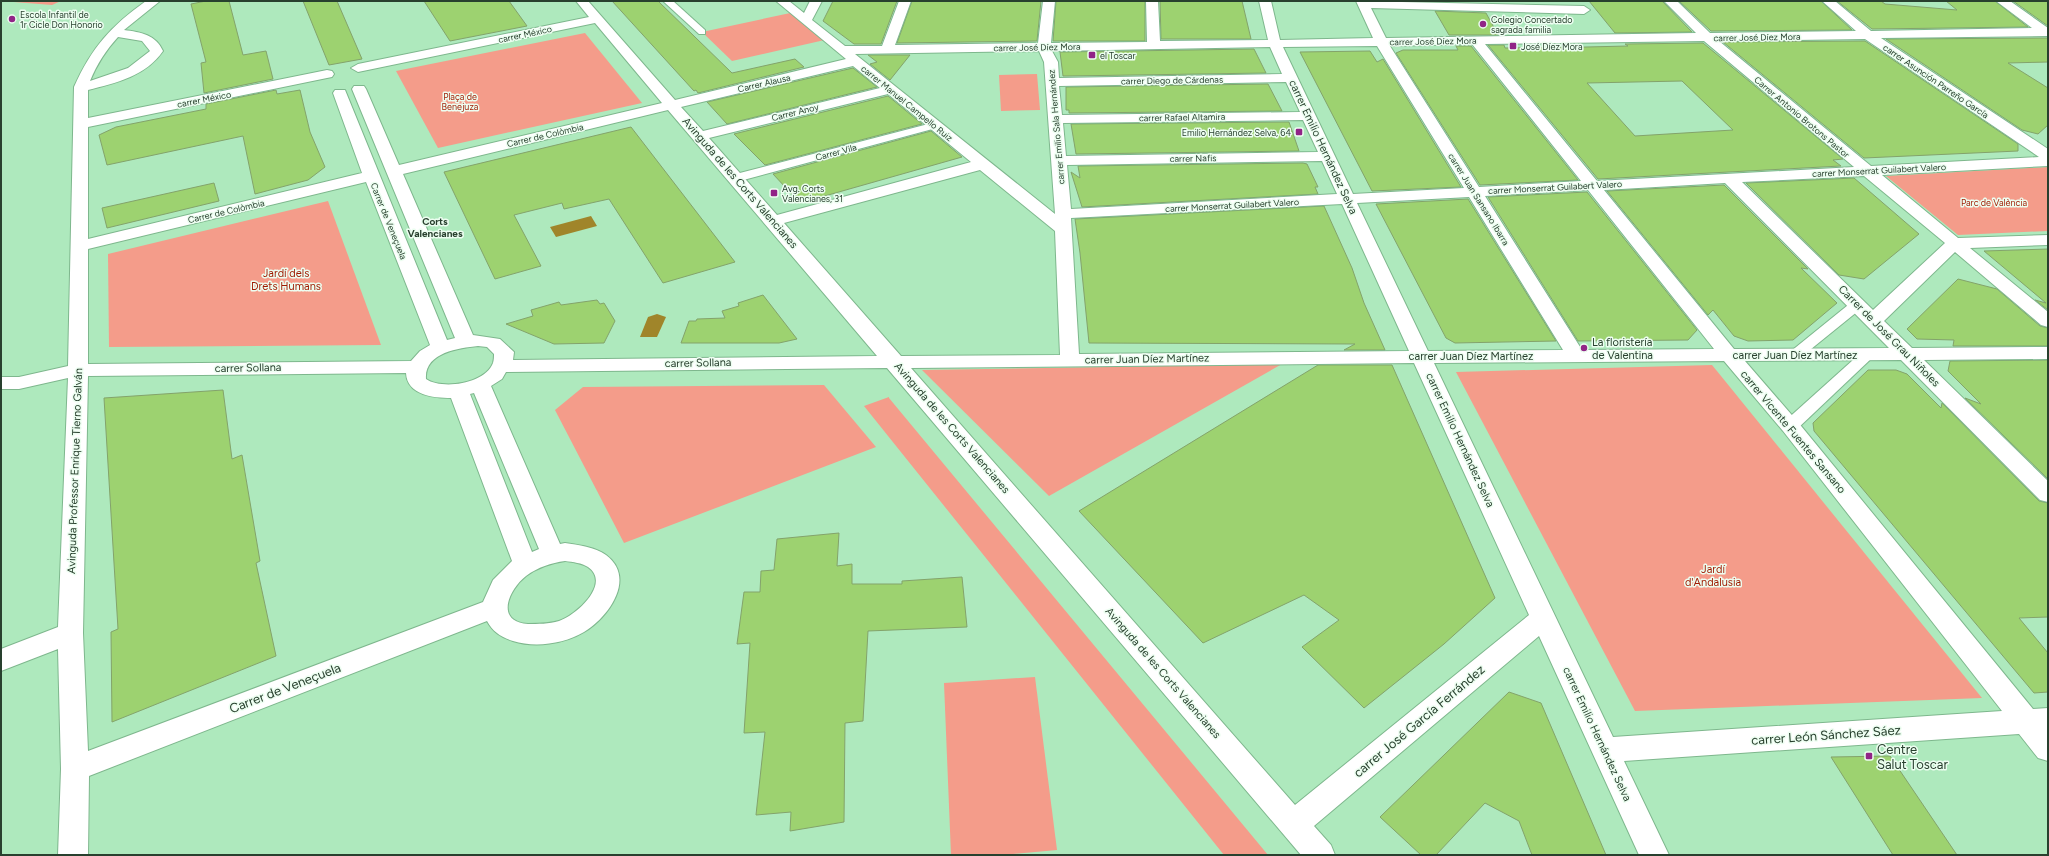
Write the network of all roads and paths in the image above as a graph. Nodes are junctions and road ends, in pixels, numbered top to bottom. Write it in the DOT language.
graph roads {
  1 [pos="582,1"];
  2 [pos="668,1"];
  3 [pos="782,1"];
  4 [pos="816,1"];
  5 [pos="905,1"];
  6 [pos="1050,1"];
  7 [pos="1152,1"];
  8 [pos="1265,1"];
  9 [pos="1670,1"];
  10 [pos="1828,1"];
  11 [pos="2002,1"];
  12 [pos="156,2"];
  13 [pos="1363,3"];
  14 [pos="1457,4"];
  15 [pos="1489,4"];
  16 [pos="1580,5"];
  17 [pos="598,19"];
  18 [pos="806,20"];
  19 [pos="702,32"];
  20 [pos="2047,32"];
  21 [pos="117,33"];
  22 [pos="1868,35"];
  23 [pos="1707,37"];
  24 [pos="1608,39"];
  25 [pos="1476,41"];
  26 [pos="1381,42"];
  27 [pos="1275,44"];
  28 [pos="1154,45"];
  29 [pos="1044,47"];
  30 [pos="887,49"];
  31 [pos="843,50"];
  32 [pos="856,61"];
  33 [pos="358,68"];
  34 [pos="336,72"];
  35 [pos="1292,78"];
  36 [pos="1052,82"];
  37 [pos="369,84"];
  38 [pos="81,87"];
  39 [pos="891,89"];
  40 [pos="327,92"];
  41 [pos="672,105"];
  42 [pos="1309,116"];
  43 [pos="1055,119"];
  44 [pos="81,124"];
  45 [pos="936,126"];
  46 [pos="699,136"];
  47 [pos="1328,156"];
  48 [pos="2048,156"];
  49 [pos="1059,161"];
  50 [pos="2048,161"];
  51 [pos="983,164"];
  52 [pos="1866,170"];
  53 [pos="394,171"];
  54 [pos="372,176"];
  55 [pos="736,178"];
  56 [pos="1729,178"];
  57 [pos="1592,185"];
  58 [pos="1474,192"];
  59 [pos="1348,198"];
  60 [pos="1033,205"];
  61 [pos="1063,216"];
  62 [pos="773,221"];
  63 [pos="2048,240"];
  64 [pos="1954,243"];
  65 [pos="80,246"];
  66 [pos="1858,304"];
  67 [pos="1874,320"];
  68 [pos="2048,321"];
  69 [pos="466,341"];
  70 [pos="441,348"];
  71 [pos="2048,353"];
  72 [pos="1868,354"];
  73 [pos="1907,354"];
  74 [pos="1729,355"];
  75 [pos="1795,355"];
  76 [pos="1576,356"];
  77 [pos="1421,357"];
  78 [pos="1070,360"];
  79 [pos="894,361"];
  80 [pos="502,366"];
  81 [pos="417,367"];
  82 [pos="78,370"];
  83 [pos="480,383"];
  84 [pos="1,384"];
  85 [pos="458,390"];
  86 [pos="1790,426"];
  87 [pos="2048,494"];
  88 [pos="553,554"];
  89 [pos="525,564"];
  90 [pos="495,608"];
  91 [pos="1543,618"];
  92 [pos="70,633"];
  93 [pos="1,660"];
  94 [pos="2037,720"];
  95 [pos="2048,749"];
  96 [pos="1604,750"];
  97 [pos="74,768"];
  98 [pos="1294,824"];
  99 [pos="74,855"];
  100 [pos="1320,855"];
  101 [pos="1654,855"];
  1 -- 17 [label="street, Avinguda de les Corts Valencianes"];
  2 -- 19 [label="street"];
  3 -- 18 [label="street, carrer Manuel Campello Ruiz"];
  4 -- 18 [label="street"];
  5 -- 30 [label="street"];
  6 -- 29 [label="street, carrer Emilio Sala Hernández"];
  7 -- 28 [label="street"];
  8 -- 27 [label="street, carrer Emilio Hernández Selva"];
  9 -- 23 [label="street, Carrer Antonio Brotons Pastor"];
  10 -- 22 [label="street, carrer Asunción Parreño García"];
  11 -- 20 [label="street"];
  12 -- 21 [label="street, Avinguda Professor Enrique Tierno Galván"];
  13 -- 14 [label="street"];
  13 -- 26 [label="street, carrer Juan Sansano Ibarra"];
  14 -- 15 [label="street"];
  15 -- 16 [label="street"];
  16 -- 24 [label="street"];
  17 -- 33 [label="street, carrer México"];
  17 -- 41 [label="street, Avinguda de les Corts Valencianes"];
  18 -- 31 [label="street, carrer Manuel Campello Ruiz"];
  20 -- 22 [label="street, carrer José Díez Mora"];
  21 -- 38 [label="street, Avinguda Professor Enrique Tierno Galván"];
  21 -- 38 [label="street"];
  22 -- 23 [label="street, carrer José Díez Mora"];
  22 -- 48 [label="street, carrer Asunción Parreño García"];
  23 -- 24 [label="street, carrer José Díez Mora"];
  23 -- 52 [label="street, Carrer Antonio Brotons Pastor"];
  24 -- 25 [label="street, carrer José Díez Mora"];
  25 -- 26 [label="street, carrer José Díez Mora"];
  25 -- 57 [label="street, carrer Vicente Fuentes Sansano"];
  26 -- 27 [label="street, carrer José Díez Mora"];
  26 -- 58 [label="street, carrer Juan Sansano Ibarra"];
  27 -- 28 [label="street, carrer José Díez Mora"];
  27 -- 35 [label="street, carrer Emilio Hernández Selva"];
  28 -- 29 [label="street, carrer José Díez Mora"];
  29 -- 30 [label="street, carrer José Díez Mora"];
  29 -- 36 [label="street, carrer Emilio Sala Hernández"];
  30 -- 31 [label="street, carrer José Díez Mora"];
  31 -- 32 [label="street, carrer Manuel Campello Ruiz"];
  32 -- 39 [label="street, carrer Manuel Campello Ruiz"];
  32 -- 41 [label="street, Carrer Alausa"];
  33 -- 34 [label="street, carrer México"];
  33 -- 37 [label="street"];
  34 -- 40 [label="street"];
  34 -- 44 [label="street, carrer México"];
  35 -- 36 [label="street, carrer Diego de Cárdenas"];
  35 -- 42 [label="street, carrer Emilio Hernández Selva"];
  36 -- 43 [label="street, carrer Emilio Sala Hernández"];
  37 -- 40 [label="street"];
  37 -- 53 [label="street"];
  38 -- 44 [label="street, Avinguda Professor Enrique Tierno Galván"];
  39 -- 45 [label="street, carrer Manuel Campello Ruiz"];
  39 -- 46 [label="street, Carrer Anoy"];
  40 -- 54 [label="street, Carrer de Veneçuela"];
  41 -- 46 [label="street, Avinguda de les Corts Valencianes"];
  41 -- 53 [label="street, Carrer de Colòmbia"];
  42 -- 43 [label="street, carrer Rafael Altamira"];
  42 -- 47 [label="street, carrer Emilio Hernández Selva"];
  43 -- 49 [label="street, carrer Emilio Sala Hernández"];
  44 -- 65 [label="street, Avinguda Professor Enrique Tierno Galván"];
  45 -- 51 [label="street, carrer Manuel Campello Ruiz"];
  45 -- 55 [label="street, Carrer Vila"];
  46 -- 55 [label="street, Avinguda de les Corts Valencianes"];
  47 -- 49 [label="street, carrer Nafis"];
  47 -- 59 [label="street, carrer Emilio Hernández Selva"];
  49 -- 61 [label="street, carrer Emilio Sala Hernández"];
  50 -- 52 [label="street, carrer Monserrat Guilabert Valero"];
  51 -- 60 [label="street, carrer Manuel Campello Ruiz"];
  51 -- 62 [label="street"];
  52 -- 56 [label="street, carrer Monserrat Guilabert Valero"];
  52 -- 64 [label="street, Carrer Antonio Brotons Pastor"];
  53 -- 69 [label="street"];
  54 -- 65 [label="street, Carrer de Colòmbia"];
  54 -- 70 [label="street, Carrer de Veneçuela"];
  55 -- 62 [label="street, Avinguda de les Corts Valencianes"];
  56 -- 57 [label="street, carrer Monserrat Guilabert Valero"];
  56 -- 66 [label="street, Carrer de José Grau Niñoles"];
  57 -- 58 [label="street, carrer Monserrat Guilabert Valero"];
  57 -- 74 [label="street, carrer Vicente Fuentes Sansano"];
  58 -- 59 [label="street, carrer Monserrat Guilabert Valero"];
  58 -- 76 [label="street, carrer Juan Sansano Ibarra"];
  59 -- 61 [label="street, carrer Monserrat Guilabert Valero"];
  59 -- 77 [label="street, carrer Emilio Hernández Selva"];
  60 -- 61 [label="street, carrer Manuel Campello Ruiz"];
  60 -- 61 [label="street"];
  61 -- 78 [label="street, carrer Emilio Sala Hernández"];
  62 -- 79 [label="street, Avinguda de les Corts Valencianes"];
  63 -- 64 [label="street"];
  64 -- 67 [label="street"];
  64 -- 68 [label="street, Carrer Antonio Brotons Pastor"];
  65 -- 82 [label="street, Avinguda Professor Enrique Tierno Galván"];
  66 -- 67 [label="street, Carrer de José Grau Niñoles"];
  66 -- 75 [label="street"];
  67 -- 73 [label="street, Carrer de José Grau Niñoles"];
  69 -- 70 [label="street"];
  69 -- 80 [label="street"];
  70 -- 81 [label="street"];
  71 -- 73 [label="street, carrer Juan Díez Martínez"];
  72 -- 73 [label="street, carrer Juan Díez Martínez"];
  72 -- 75 [label="street, carrer Juan Díez Martínez"];
  72 -- 86 [label="street"];
  73 -- 87 [label="street, Carrer de José Grau Niñoles"];
  74 -- 75 [label="street, carrer Juan Díez Martínez"];
  74 -- 76 [label="street, carrer Juan Díez Martínez"];
  74 -- 86 [label="street, carrer Vicente Fuentes Sansano"];
  76 -- 77 [label="street, carrer Juan Díez Martínez"];
  77 -- 78 [label="street, carrer Juan Díez Martínez"];
  77 -- 91 [label="street, carrer Emilio Hernández Selva"];
  78 -- 79 [label="street, carrer Juan Díez Martínez"];
  79 -- 80 [label="street, carrer Sollana"];
  79 -- 98 [label="street, Avinguda de les Corts Valencianes"];
  80 -- 83 [label="street"];
  81 -- 82 [label="street, carrer Sollana"];
  81 -- 85 [label="street"];
  82 -- 84 [label="street, carrer Sollana"];
  82 -- 92 [label="street, Avinguda Professor Enrique Tierno Galván"];
  83 -- 85 [label="street"];
  83 -- 88 [label="street"];
  85 -- 89 [label="street"];
  86 -- 94 [label="street, carrer Vicente Fuentes Sansano"];
  88 -- 89 [label="street"];
  88 -- 90 [label="street"];
  89 -- 90 [label="street"];
  90 -- 97 [label="street, Carrer de Veneçuela"];
  91 -- 96 [label="street, carrer Emilio Hernández Selva"];
  91 -- 98 [label="street, carrer José García Ferrández"];
  92 -- 93 [label="street"];
  92 -- 97 [label="street, Avinguda Professor Enrique Tierno Galván"];
  94 -- 95 [label="street, carrer Vicente Fuentes Sansano"];
  94 -- 96 [label="street, carrer León Sánchez Sáez"];
  96 -- 101 [label="street, carrer Emilio Hernández Selva"];
  97 -- 99 [label="street, Avinguda Professor Enrique Tierno Galván"];
  98 -- 100 [label="street, Avinguda de les Corts Valencianes"];
}
